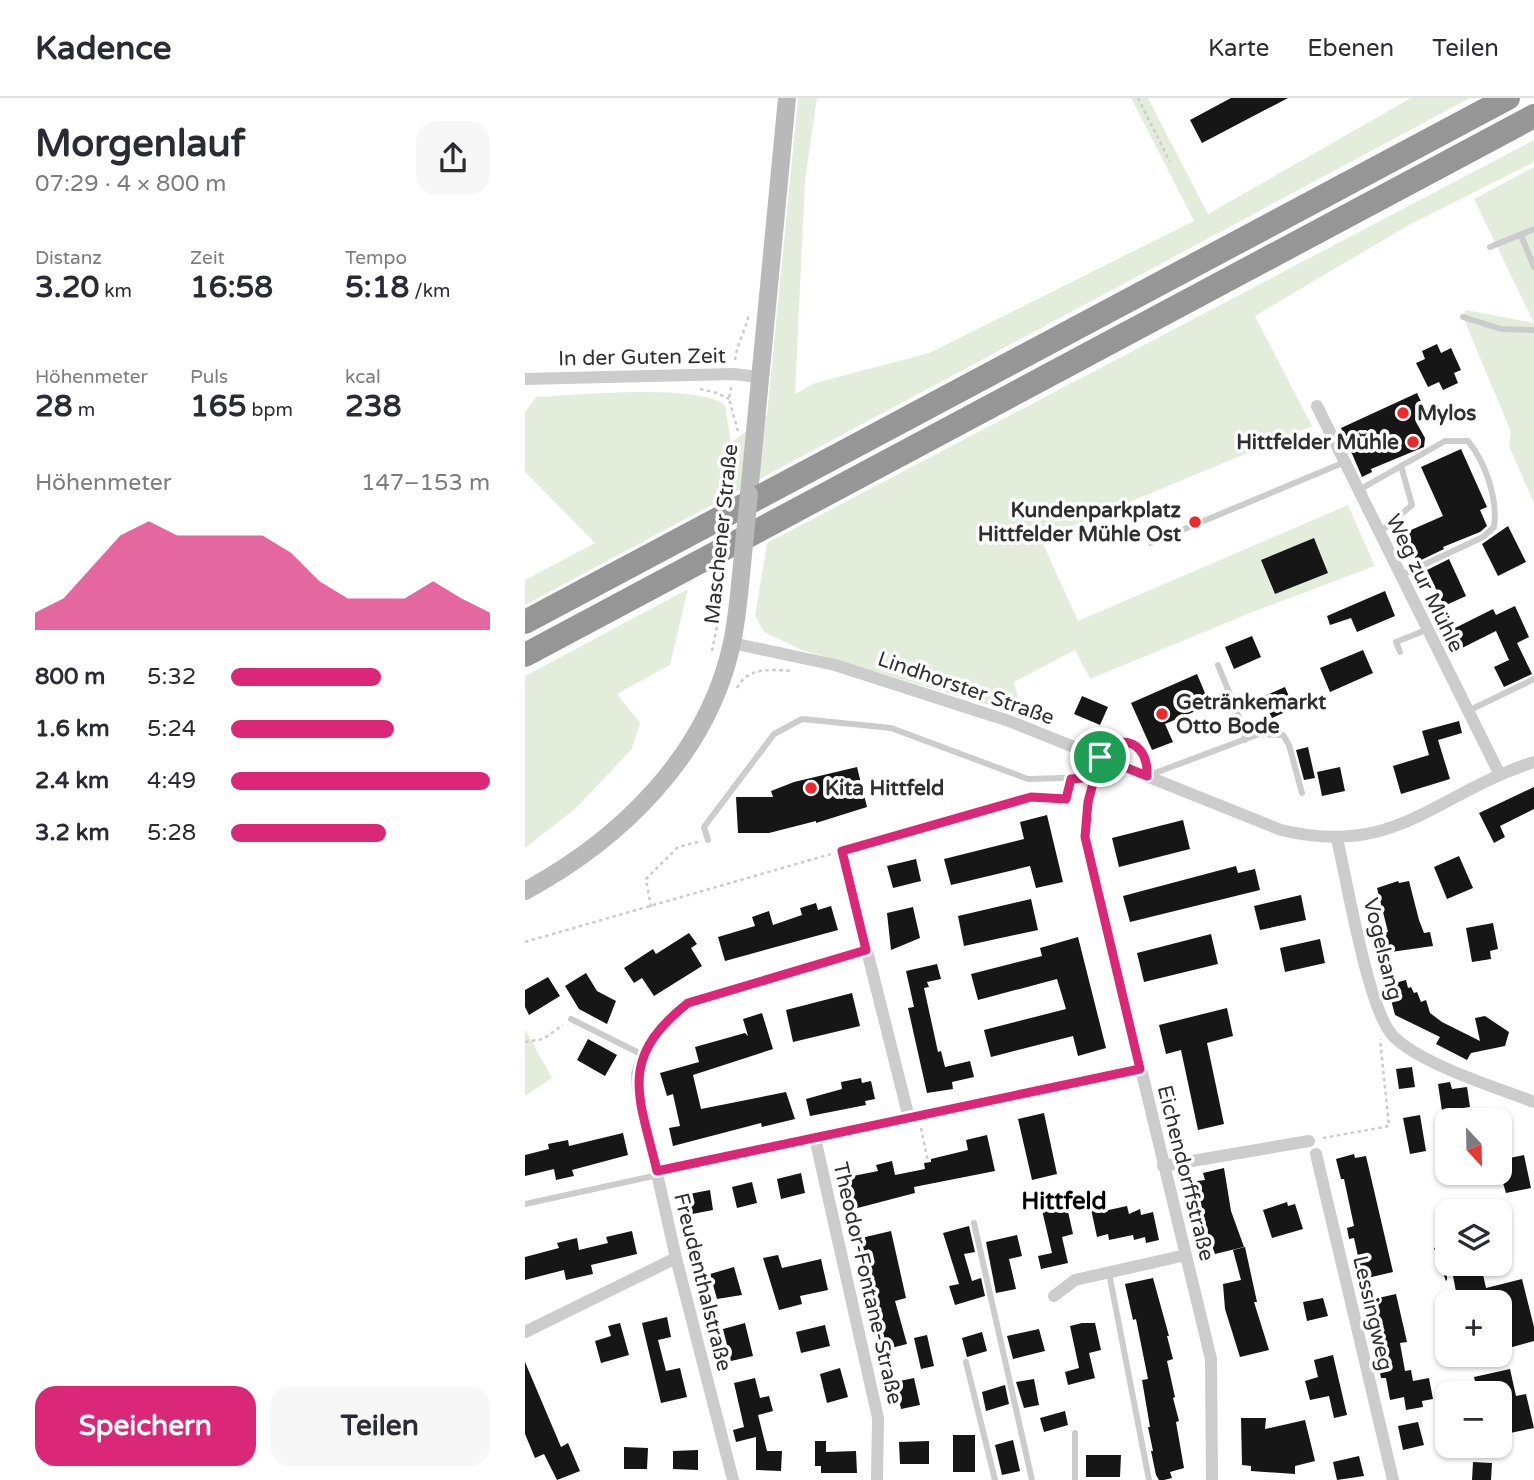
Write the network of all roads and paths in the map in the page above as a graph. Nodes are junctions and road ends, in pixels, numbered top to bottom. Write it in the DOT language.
graph roads {
  1 [pos="787,98"];
  2 [pos="1138,98"];
  3 [pos="1508,98"];
  4 [pos="1534,116"];
  5 [pos="1170,162"];
  6 [pos="1534,229"];
  7 [pos="1521,235"];
  8 [pos="1490,247"];
  9 [pos="1534,267"];
  10 [pos="749,311"];
  11 [pos="1463,317"];
  12 [pos="1534,330"];
  13 [pos="733,374"];
  14 [pos="759,377"];
  15 [pos="525,379"];
  16 [pos="1317,406"];
  17 [pos="737,440"];
  18 [pos="1345,463"];
  19 [pos="1401,466"];
  20 [pos="1359,490"];
  21 [pos="1379,534"];
  22 [pos="1151,543"];
  23 [pos="1399,576"];
  24 [pos="525,622"];
  25 [pos="1426,630"];
  26 [pos="732,643"];
  27 [pos="1400,652"];
  28 [pos="525,655"];
  29 [pos="1218,665"];
  30 [pos="798,671"];
  31 [pos="1534,679"];
  32 [pos="740,682"];
  33 [pos="1468,711"];
  34 [pos="1245,740"];
  35 [pos="1104,758"];
  36 [pos="1534,762"];
  37 [pos="1500,775"];
  38 [pos="1147,776"];
  39 [pos="1094,777"];
  40 [pos="1071,779"];
  41 [pos="1302,793"];
  42 [pos="1337,839"];
  43 [pos="708,840"];
  44 [pos="842,851"];
  45 [pos="525,891"];
  46 [pos="651,907"];
  47 [pos="525,942"];
  48 [pos="866,950"];
  49 [pos="1376,1005"];
  50 [pos="571,1019"];
  51 [pos="525,1042"];
  52 [pos="642,1055"];
  53 [pos="1140,1069"];
  54 [pos="1534,1101"];
  55 [pos="913,1117"];
  56 [pos="815,1138"];
  57 [pos="1310,1141"];
  58 [pos="1316,1154"];
  59 [pos="928,1162"];
  60 [pos="1163,1166"];
  61 [pos="657,1173"];
  62 [pos="525,1204"];
  63 [pos="974,1223"];
  64 [pos="1186,1255"];
  65 [pos="675,1258"];
  66 [pos="1109,1273"];
  67 [pos="1054,1296"];
  68 [pos="525,1332"];
  69 [pos="966,1362"];
  70 [pos="1075,1433"];
  71 [pos="733,1480"];
  72 [pos="877,1480"];
  73 [pos="995,1480"];
  74 [pos="1032,1480"];
  75 [pos="1075,1480"];
  76 [pos="1149,1480"];
  77 [pos="1212,1480"];
  78 [pos="1393,1480"];
  1 -- 14 [label="main road, Maschener Straße"];
  2 -- 5 [label="path"];
  3 -- 24 [label="highway"];
  4 -- 28 [label="highway"];
  6 -- 7 [label="lane"];
  7 -- 8 [label="lane"];
  7 -- 9 [label="lane"];
  10 -- 13 [label="path"];
  11 -- 12 [label="lane"];
  13 -- 14 [label="street, In der Guten Zeit"];
  13 -- 15 [label="street, In der Guten Zeit"];
  13 -- 17 [label="path"];
  14 -- 26 [label="main road, Maschener Straße, bridge"];
  16 -- 18 [label="street, Weg zur Mühle"];
  18 -- 20 [label="street, Weg zur Mühle"];
  18 -- 22 [label="lane"];
  19 -- 20 [label="lane"];
  19 -- 21 [label="lane"];
  19 -- 23 [label="lane"];
  20 -- 21 [label="street, Weg zur Mühle"];
  21 -- 23 [label="street, Weg zur Mühle"];
  23 -- 25 [label="street, Weg zur Mühle"];
  25 -- 27 [label="lane"];
  25 -- 33 [label="street, Weg zur Mühle"];
  26 -- 35 [label="street, Lindhorster Straße"];
  26 -- 45 [label="main road, Maschener Straße"];
  29 -- 34 [label="lane"];
  30 -- 32 [label="path"];
  31 -- 33 [label="lane"];
  33 -- 37 [label="street, Weg zur Mühle"];
  34 -- 38 [label="lane"];
  34 -- 41 [label="lane"];
  35 -- 38 [label="street, Lindhorster Straße"];
  35 -- 38 [label="lane"];
  35 -- 39 [label="street, Eichendorffstraße"];
  36 -- 37 [label="street, Lindhorster Straße"];
  37 -- 42 [label="street, Lindhorster Straße"];
  38 -- 42 [label="street, Lindhorster Straße"];
  39 -- 40 [label="lane"];
  39 -- 53 [label="street, Eichendorffstraße"];
  40 -- 43 [label="lane"];
  40 -- 44 [label="path"];
  42 -- 49 [label="street, Vogelsang"];
  43 -- 46 [label="path"];
  44 -- 46 [label="path"];
  44 -- 48 [label="street"];
  46 -- 47 [label="path"];
  48 -- 52 [label="street"];
  48 -- 55 [label="street"];
  49 -- 54 [label="street, Vogelsang"];
  49 -- 57 [label="path"];
  50 -- 51 [label="path"];
  50 -- 52 [label="lane"];
  52 -- 61 [label="street, Freudenthalstraße"];
  53 -- 55 [label="street"];
  53 -- 60 [label="street, Eichendorffstraße"];
  55 -- 56 [label="street"];
  55 -- 59 [label="path"];
  56 -- 61 [label="street"];
  56 -- 72 [label="street, Theodor-Fontane-Straße"];
  57 -- 60 [label="street"];
  58 -- 78 [label="street, Lessingweg"];
  60 -- 64 [label="street, Eichendorffstraße"];
  61 -- 62 [label="lane"];
  61 -- 65 [label="street, Freudenthalstraße"];
  63 -- 74 [label="lane"];
  64 -- 66 [label="street"];
  64 -- 77 [label="street, Eichendorffstraße"];
  65 -- 68 [label="street"];
  65 -- 71 [label="street, Freudenthalstraße"];
  66 -- 67 [label="street"];
  66 -- 76 [label="lane"];
  69 -- 73 [label="lane"];
  70 -- 75 [label="lane"];
}
